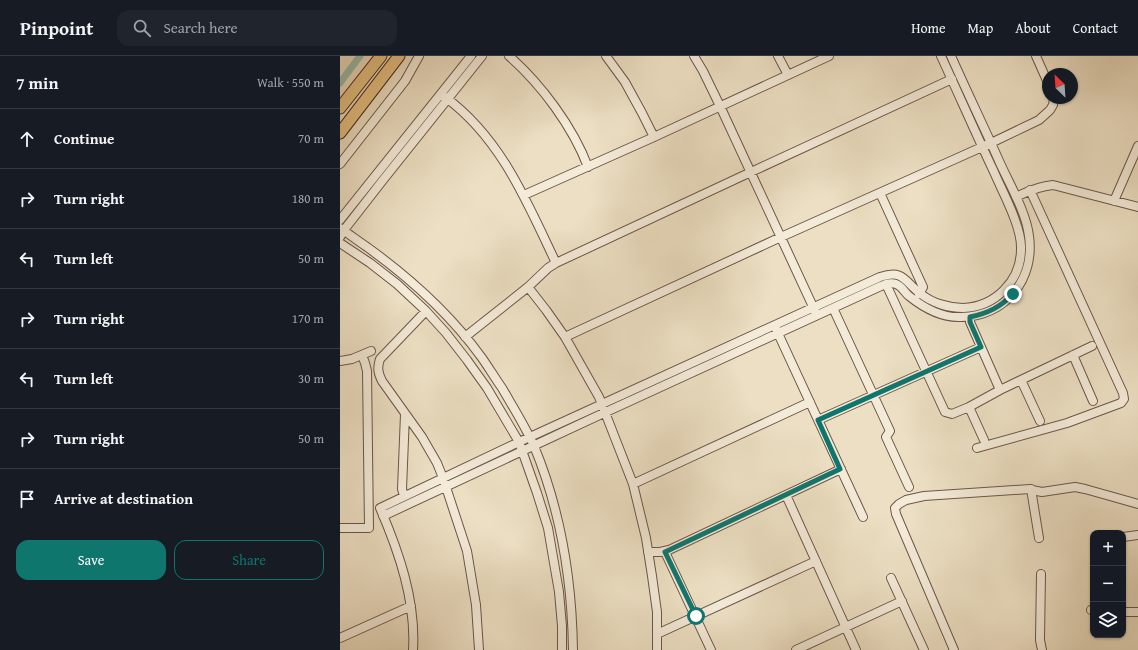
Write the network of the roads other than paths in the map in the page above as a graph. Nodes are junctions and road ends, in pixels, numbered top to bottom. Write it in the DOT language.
graph roads {
  1 [pos="381,56"];
  2 [pos="399,56"];
  3 [pos="419,56"];
  4 [pos="471,56"];
  5 [pos="482,56"];
  6 [pos="509,56"];
  7 [pos="606,56"];
  8 [pos="694,56"];
  9 [pos="778,56"];
  10 [pos="829,56"];
  11 [pos="941,56"];
  12 [pos="951,56"];
  13 [pos="1036,56"];
  14 [pos="1042,69"];
  15 [pos="788,75"];
  16 [pos="952,79"];
  17 [pos="444,96"];
  18 [pos="1053,104"];
  19 [pos="720,106"];
  20 [pos="340,108"];
  21 [pos="340,133"];
  22 [pos="654,137"];
  23 [pos="991,143"];
  24 [pos="1138,146"];
  25 [pos="982,147"];
  26 [pos="340,164"];
  27 [pos="588,166"];
  28 [pos="751,172"];
  29 [pos="1030,190"];
  30 [pos="880,193"];
  31 [pos="524,195"];
  32 [pos="1016,197"];
  33 [pos="1114,201"];
  34 [pos="1138,207"];
  35 [pos="340,220"];
  36 [pos="341,232"];
  37 [pos="781,237"];
  38 [pos="340,243"];
  39 [pos="556,263"];
  40 [pos="886,284"];
  41 [pos="528,287"];
  42 [pos="919,294"];
  43 [pos="833,308"];
  44 [pos="426,311"];
  45 [pos="815,311"];
  46 [pos="970,317"];
  47 [pos="776,329"];
  48 [pos="465,337"];
  49 [pos="565,337"];
  50 [pos="1092,346"];
  51 [pos="981,347"];
  52 [pos="371,351"];
  53 [pos="362,355"];
  54 [pos="1074,355"];
  55 [pos="340,361"];
  56 [pos="926,372"];
  57 [pos="1021,380"];
  58 [pos="1000,390"];
  59 [pos="873,395"];
  60 [pos="1093,401"];
  61 [pos="810,402"];
  62 [pos="969,407"];
  63 [pos="604,408"];
  64 [pos="405,414"];
  65 [pos="818,420"];
  66 [pos="1040,421"];
  67 [pos="529,437"];
  68 [pos="984,440"];
  69 [pos="519,442"];
  70 [pos="534,446"];
  71 [pos="977,448"];
  72 [pos="523,452"];
  73 [pos="840,469"];
  74 [pos="443,478"];
  75 [pos="633,484"];
  76 [pos="446,487"];
  77 [pos="909,487"];
  78 [pos="1031,489"];
  79 [pos="786,495"];
  80 [pos="404,496"];
  81 [pos="1138,504"];
  82 [pos="383,516"];
  83 [pos="863,517"];
  84 [pos="340,528"];
  85 [pos="1138,535"];
  86 [pos="1126,537"];
  87 [pos="1038,538"];
  88 [pos="648,552"];
  89 [pos="665,552"];
  90 [pos="816,561"];
  91 [pos="1041,574"];
  92 [pos="891,578"];
  93 [pos="902,601"];
  94 [pos="412,606"];
  95 [pos="1126,612"];
  96 [pos="1138,612"];
  97 [pos="696,616"];
  98 [pos="846,627"];
  99 [pos="657,634"];
  100 [pos="340,638"];
  101 [pos="413,650"];
  102 [pos="479,650"];
  103 [pos="562,650"];
  104 [pos="573,650"];
  105 [pos="657,650"];
  106 [pos="711,650"];
  107 [pos="796,650"];
  108 [pos="856,650"];
  109 [pos="924,650"];
  110 [pos="954,650"];
  111 [pos="1042,650"];
  1 -- 20 [label="main road"];
  2 -- 21 [label="main road"];
  3 -- 26 [label="street"];
  4 -- 17 [label="street"];
  5 -- 17 [label="street"];
  6 -- 27 [label="street"];
  7 -- 22 [label="street"];
  8 -- 19 [label="street"];
  9 -- 15 [label="street"];
  10 -- 15 [label="street"];
  11 -- 16 [label="street"];
  12 -- 23 [label="street"];
  13 -- 14 [label="street"];
  15 -- 19 [label="street"];
  16 -- 25 [label="street"];
  16 -- 28 [label="street"];
  17 -- 31 [label="street"];
  17 -- 35 [label="street"];
  17 -- 36 [label="street"];
  18 -- 23 [label="street"];
  19 -- 22 [label="street"];
  19 -- 28 [label="street"];
  22 -- 27 [label="street"];
  23 -- 25 [label="street"];
  23 -- 32 [label="street"];
  24 -- 33 [label="street"];
  25 -- 30 [label="street"];
  25 -- 42 [label="street"];
  27 -- 31 [label="street"];
  28 -- 37 [label="street"];
  28 -- 39 [label="street"];
  29 -- 32 [label="street"];
  29 -- 33 [label="street"];
  29 -- 71 [label="street"];
  30 -- 37 [label="street"];
  30 -- 42 [label="street"];
  31 -- 39 [label="street"];
  32 -- 46 [label="street"];
  33 -- 34 [label="street"];
  36 -- 48 [label="street"];
  37 -- 45 [label="street"];
  37 -- 49 [label="street"];
  38 -- 44 [label="street"];
  39 -- 41 [label="street"];
  40 -- 43 [label="street"];
  40 -- 46 [label="street"];
  40 -- 56 [label="street"];
  41 -- 48 [label="street"];
  41 -- 49 [label="street"];
  42 -- 45 [label="street"];
  43 -- 45 [label="street"];
  43 -- 59 [label="street"];
  44 -- 64 [label="street"];
  44 -- 69 [label="street"];
  45 -- 47 [label="street"];
  46 -- 51 [label="street"];
  47 -- 61 [label="street"];
  47 -- 63 [label="street"];
  48 -- 67 [label="street"];
  49 -- 63 [label="street"];
  50 -- 54 [label="street"];
  51 -- 56 [label="street"];
  51 -- 58 [label="street"];
  52 -- 53 [label="street"];
  53 -- 55 [label="street"];
  53 -- 84 [label="street"];
  54 -- 57 [label="street"];
  54 -- 60 [label="street"];
  56 -- 59 [label="street"];
  56 -- 62 [label="street"];
  57 -- 58 [label="street"];
  57 -- 66 [label="street"];
  58 -- 62 [label="street"];
  59 -- 65 [label="street"];
  59 -- 77 [label="street"];
  61 -- 65 [label="street"];
  61 -- 75 [label="street"];
  62 -- 68 [label="street"];
  63 -- 67 [label="street"];
  63 -- 70 [label="street"];
  63 -- 75 [label="street"];
  64 -- 74 [label="street"];
  64 -- 80 [label="street"];
  65 -- 73 [label="street"];
  67 -- 69 [label="street"];
  67 -- 70 [label="street"];
  69 -- 72 [label="street"];
  69 -- 74 [label="street"];
  70 -- 72 [label="street"];
  70 -- 104 [label="street"];
  72 -- 76 [label="street"];
  72 -- 103 [label="street"];
  73 -- 79 [label="street"];
  73 -- 83 [label="street"];
  74 -- 76 [label="street"];
  74 -- 80 [label="street"];
  75 -- 88 [label="street"];
  76 -- 82 [label="street"];
  76 -- 102 [label="street"];
  78 -- 81 [label="street"];
  78 -- 87 [label="street"];
  78 -- 110 [label="street"];
  79 -- 89 [label="street"];
  79 -- 90 [label="street"];
  80 -- 82 [label="street"];
  82 -- 94 [label="street"];
  85 -- 86 [label="street"];
  88 -- 89 [label="street"];
  88 -- 99 [label="street"];
  89 -- 97 [label="street"];
  90 -- 97 [label="street"];
  90 -- 98 [label="street"];
  91 -- 111 [label="street"];
  92 -- 93 [label="street"];
  93 -- 98 [label="street"];
  93 -- 109 [label="street"];
  94 -- 100 [label="street"];
  94 -- 101 [label="street"];
  95 -- 96 [label="street"];
  97 -- 99 [label="street"];
  97 -- 106 [label="street"];
  98 -- 107 [label="street"];
  98 -- 108 [label="street"];
  99 -- 105 [label="street"];
}
